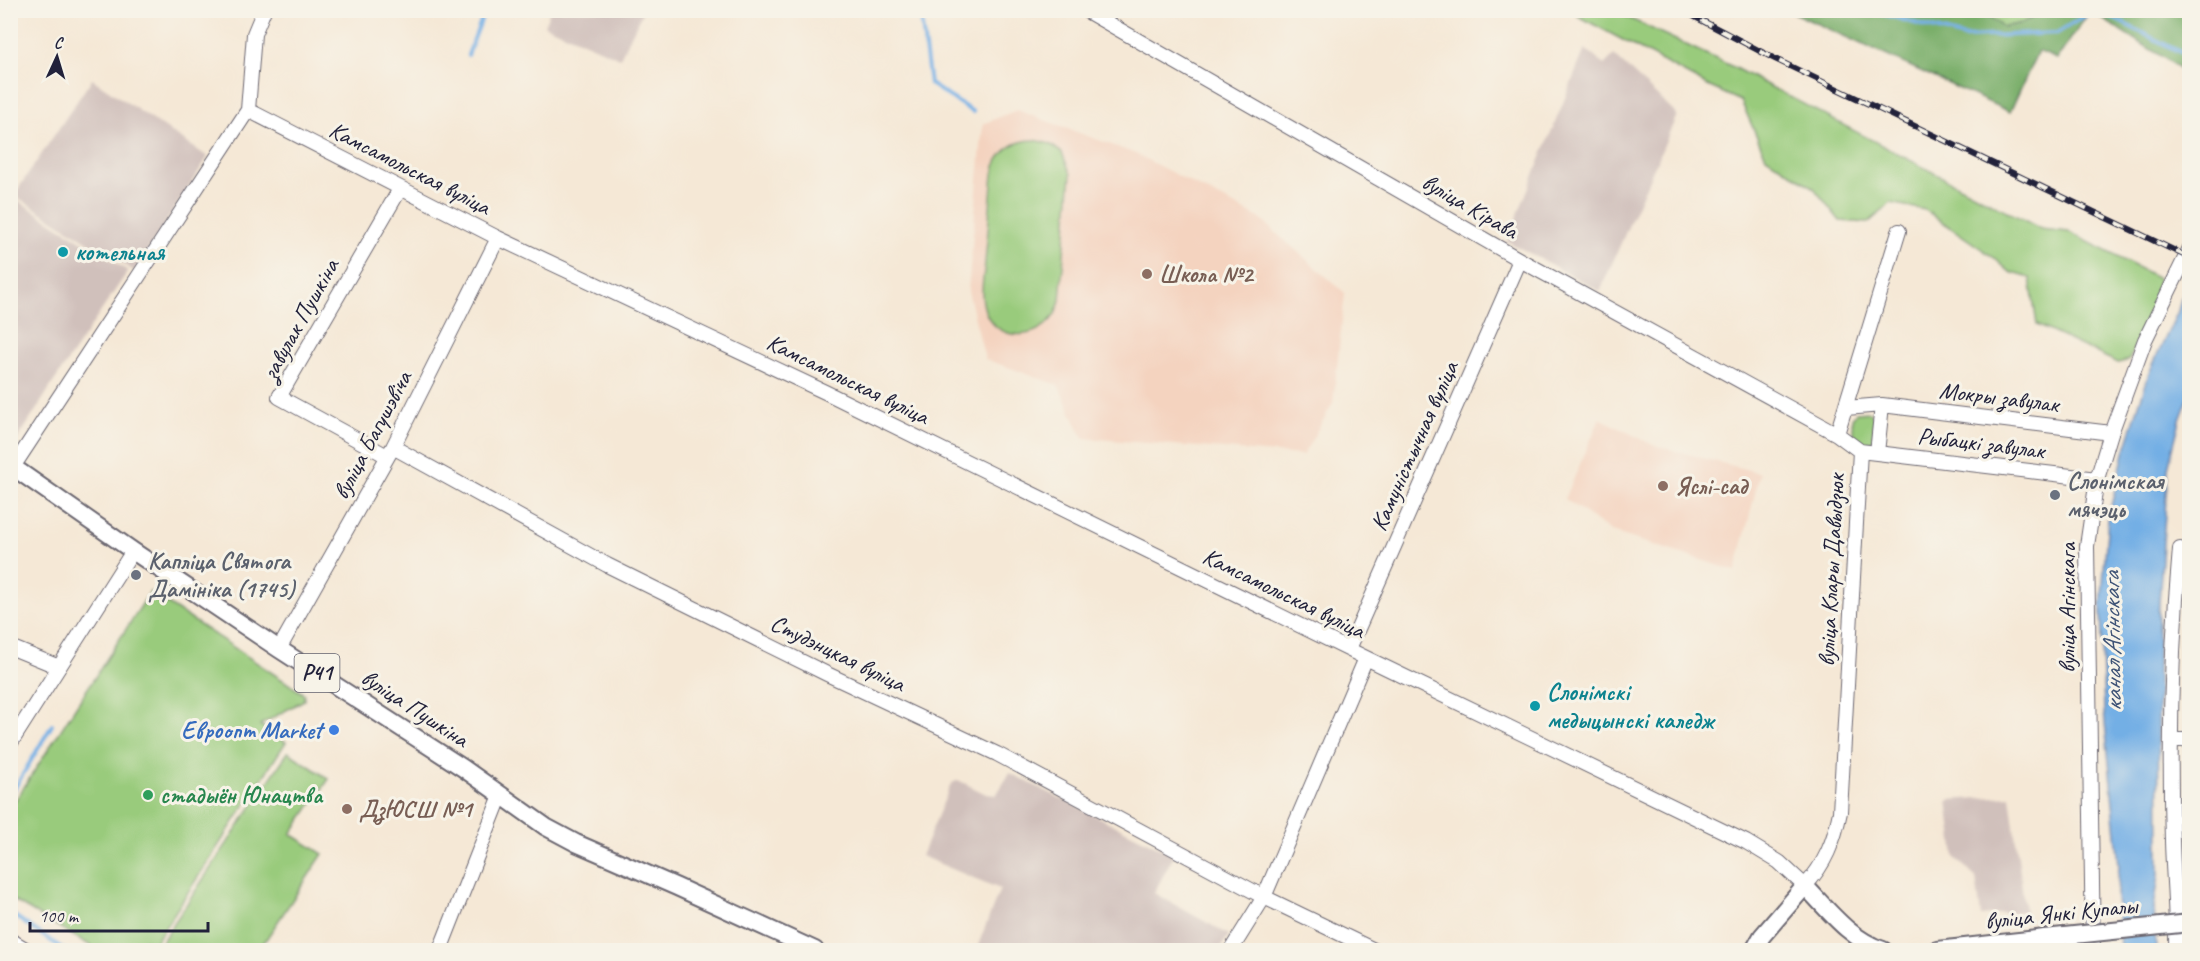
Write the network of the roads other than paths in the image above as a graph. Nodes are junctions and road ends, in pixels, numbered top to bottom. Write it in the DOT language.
graph roads {
  1 [pos="264,10"];
  2 [pos="1085,10"];
  3 [pos="248,110"];
  4 [pos="400,189"];
  5 [pos="1899,231"];
  6 [pos="498,238"];
  7 [pos="2190,248"];
  8 [pos="1520,260"];
  9 [pos="1882,405"];
  10 [pos="1846,408"];
  11 [pos="2110,433"];
  12 [pos="1837,434"];
  13 [pos="390,451"];
  14 [pos="1860,451"];
  15 [pos="1877,453"];
  16 [pos="12,466"];
  17 [pos="2097,479"];
  18 [pos="2180,549"];
  19 [pos="133,551"];
  20 [pos="10,647"];
  21 [pos="279,649"];
  22 [pos="1349,649"];
  23 [pos="1366,658"];
  24 [pos="59,667"];
  25 [pos="2190,740"];
  26 [pos="2171,741"];
  27 [pos="10,744"];
  28 [pos="501,795"];
  29 [pos="1805,886"];
  30 [pos="1264,897"];
  31 [pos="2190,923"];
  32 [pos="10,940"];
  33 [pos="1854,943"];
  34 [pos="2181,946"];
  35 [pos="1948,950"];
  36 [pos="27,951"];
  37 [pos="440,951"];
  38 [pos="815,951"];
  39 [pos="1231,951"];
  40 [pos="1374,951"];
  41 [pos="1754,951"];
  42 [pos="1883,951"];
  43 [pos="2093,951"];
  1 -- 3 [label="street"];
  2 -- 8 [label="street, вуліца Кірава"];
  3 -- 4 [label="street, Камсамольская вуліца"];
  3 -- 16 [label="street"];
  4 -- 6 [label="street, Камсамольская вуліца"];
  4 -- 13 [label="street, завулак Пушкіна"];
  5 -- 10 [label="street"];
  6 -- 13 [label="street, вуліца Багушэвіча"];
  6 -- 22 [label="street, Камсамольская вуліца"];
  7 -- 11 [label="street, вуліца Агінскага"];
  8 -- 12 [label="street, вуліца Кірава"];
  8 -- 22 [label="street, Камуністычная вуліца"];
  9 -- 10 [label="street, Мокры завулак"];
  9 -- 11 [label="street, Мокры завулак"];
  9 -- 15 [label="street"];
  10 -- 12 [label="street"];
  11 -- 17 [label="street, вуліца Агінскага"];
  12 -- 14 [label="street, вуліца Клары Давыдзюк"];
  13 -- 21 [label="street, вуліца Багушэвіча"];
  13 -- 30 [label="street, Студэнцкая вуліца"];
  14 -- 15 [label="street, Рыбацкі завулак"];
  14 -- 29 [label="street, вуліца Клары Давыдзюк"];
  15 -- 17 [label="street, Рыбацкі завулак"];
  16 -- 19 [label="main road, вуліца Пушкіна / Р41"];
  17 -- 43 [label="street, вуліца Агінскага"];
  18 -- 26 [label="street"];
  19 -- 21 [label="main road, вуліца Пушкіна / Р41"];
  19 -- 24 [label="street"];
  20 -- 24 [label="street"];
  21 -- 28 [label="main road, вуліца Пушкіна / Р41"];
  22 -- 23 [label="street, Камсамольская вуліца"];
  23 -- 29 [label="street, Камсамольская вуліца"];
  23 -- 30 [label="street"];
  24 -- 27 [label="street"];
  25 -- 26 [label="street"];
  26 -- 34 [label="street"];
  28 -- 37 [label="street"];
  28 -- 38 [label="main road, вуліца Пушкіна / Р41"];
  29 -- 33 [label="main road"];
  29 -- 41 [label="main road"];
  30 -- 39 [label="street"];
  30 -- 40 [label="street, Студэнцкая вуліца"];
  31 -- 35 [label="main road, вуліца Янкі Купалы, bridge"];
  32 -- 36 [label="street"];
  33 -- 42 [label="main road"];
}
